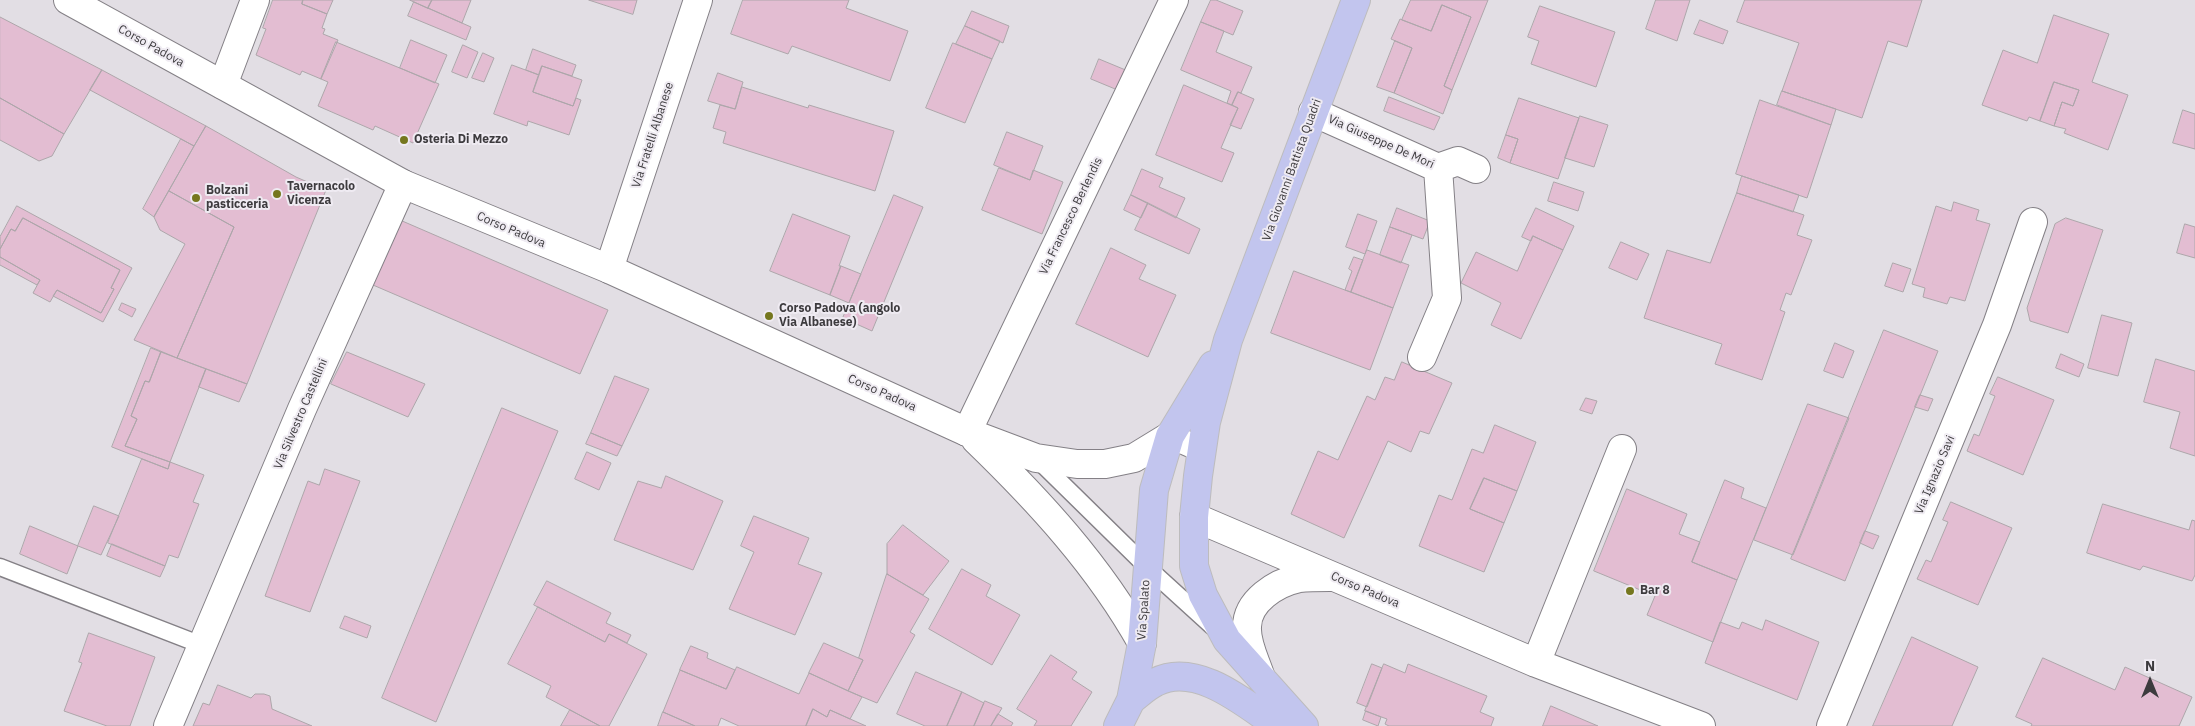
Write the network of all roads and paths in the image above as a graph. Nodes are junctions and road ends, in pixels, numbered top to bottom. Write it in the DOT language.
graph roads {
  1 [pos="68,0"];
  2 [pos="255,0"];
  3 [pos="698,0"];
  4 [pos="1174,0"];
  5 [pos="1356,0"];
  6 [pos="223,85"];
  7 [pos="1313,112"];
  8 [pos="1438,168"];
  9 [pos="1476,169"];
  10 [pos="403,184"];
  11 [pos="2033,222"];
  12 [pos="608,270"];
  13 [pos="1228,340"];
  14 [pos="1422,357"];
  15 [pos="968,432"];
  16 [pos="1170,436"];
  17 [pos="1622,449"];
  18 [pos="1202,450"];
  19 [pos="1036,458"];
  20 [pos="1154,490"];
  21 [pos="1194,517"];
  22 [pos="0,567"];
  23 [pos="1147,567"];
  24 [pos="1334,577"];
  25 [pos="1228,640"];
  26 [pos="1142,643"];
  27 [pos="204,646"];
  28 [pos="1536,663"];
  29 [pos="1260,675"];
  30 [pos="1131,700"];
  31 [pos="168,726"];
  32 [pos="1118,726"];
  33 [pos="1278,726"];
  34 [pos="1304,726"];
  35 [pos="1701,726"];
  36 [pos="1831,726"];
  1 -- 6 [label="street, Corso Padova"];
  2 -- 6 [label="street"];
  3 -- 12 [label="street, Via Fratelli Albanese"];
  4 -- 15 [label="street, Via Francesco Berlendis"];
  5 -- 7 [label="main road, Via Giovanni Battista Quadri"];
  6 -- 10 [label="street, Corso Padova"];
  7 -- 8 [label="street, Via Giuseppe De Mori"];
  7 -- 13 [label="main road, Via Giovanni Battista Quadri"];
  8 -- 9 [label="street, Via Giuseppe De Mori"];
  8 -- 14 [label="street"];
  10 -- 12 [label="street, Corso Padova"];
  10 -- 27 [label="street, Via Silvestro Castellini"];
  11 -- 36 [label="street, Via Ignazio Savi"];
  12 -- 15 [label="street, Corso Padova"];
  13 -- 16 [label="main road, Via Giovanni Battista Quadri"];
  13 -- 18 [label="main road, Via Giovanni Battista Quadri"];
  15 -- 19 [label="street, Corso Padova"];
  15 -- 26 [label="street, Corso Padova"];
  16 -- 18 [label="street"];
  16 -- 19 [label="street, Corso Padova"];
  16 -- 20 [label="main road, Via Giovanni Battista Quadri"];
  17 -- 28 [label="street"];
  18 -- 21 [label="main road, Via Giovanni Battista Quadri"];
  19 -- 23 [label="lane, Corso Padova"];
  20 -- 23 [label="main road, Via Spalato"];
  21 -- 24 [label="street, Corso Padova"];
  21 -- 25 [label="main road, Via Giovanni Battista Quadri"];
  22 -- 27 [label="lane"];
  23 -- 25 [label="lane, Corso Padova"];
  23 -- 26 [label="main road, Via Spalato"];
  24 -- 28 [label="street, Corso Padova"];
  24 -- 29 [label="street"];
  25 -- 29 [label="main road, Via Giovanni Battista Quadri"];
  26 -- 30 [label="main road, Via Spalato"];
  27 -- 31 [label="street, Via Silvestro Castellini"];
  28 -- 35 [label="street, Corso Padova"];
  29 -- 34 [label="main road, Via Giovanni Battista Quadri"];
  30 -- 32 [label="main road, Via Spalato"];
  30 -- 33 [label="main road"];
}
